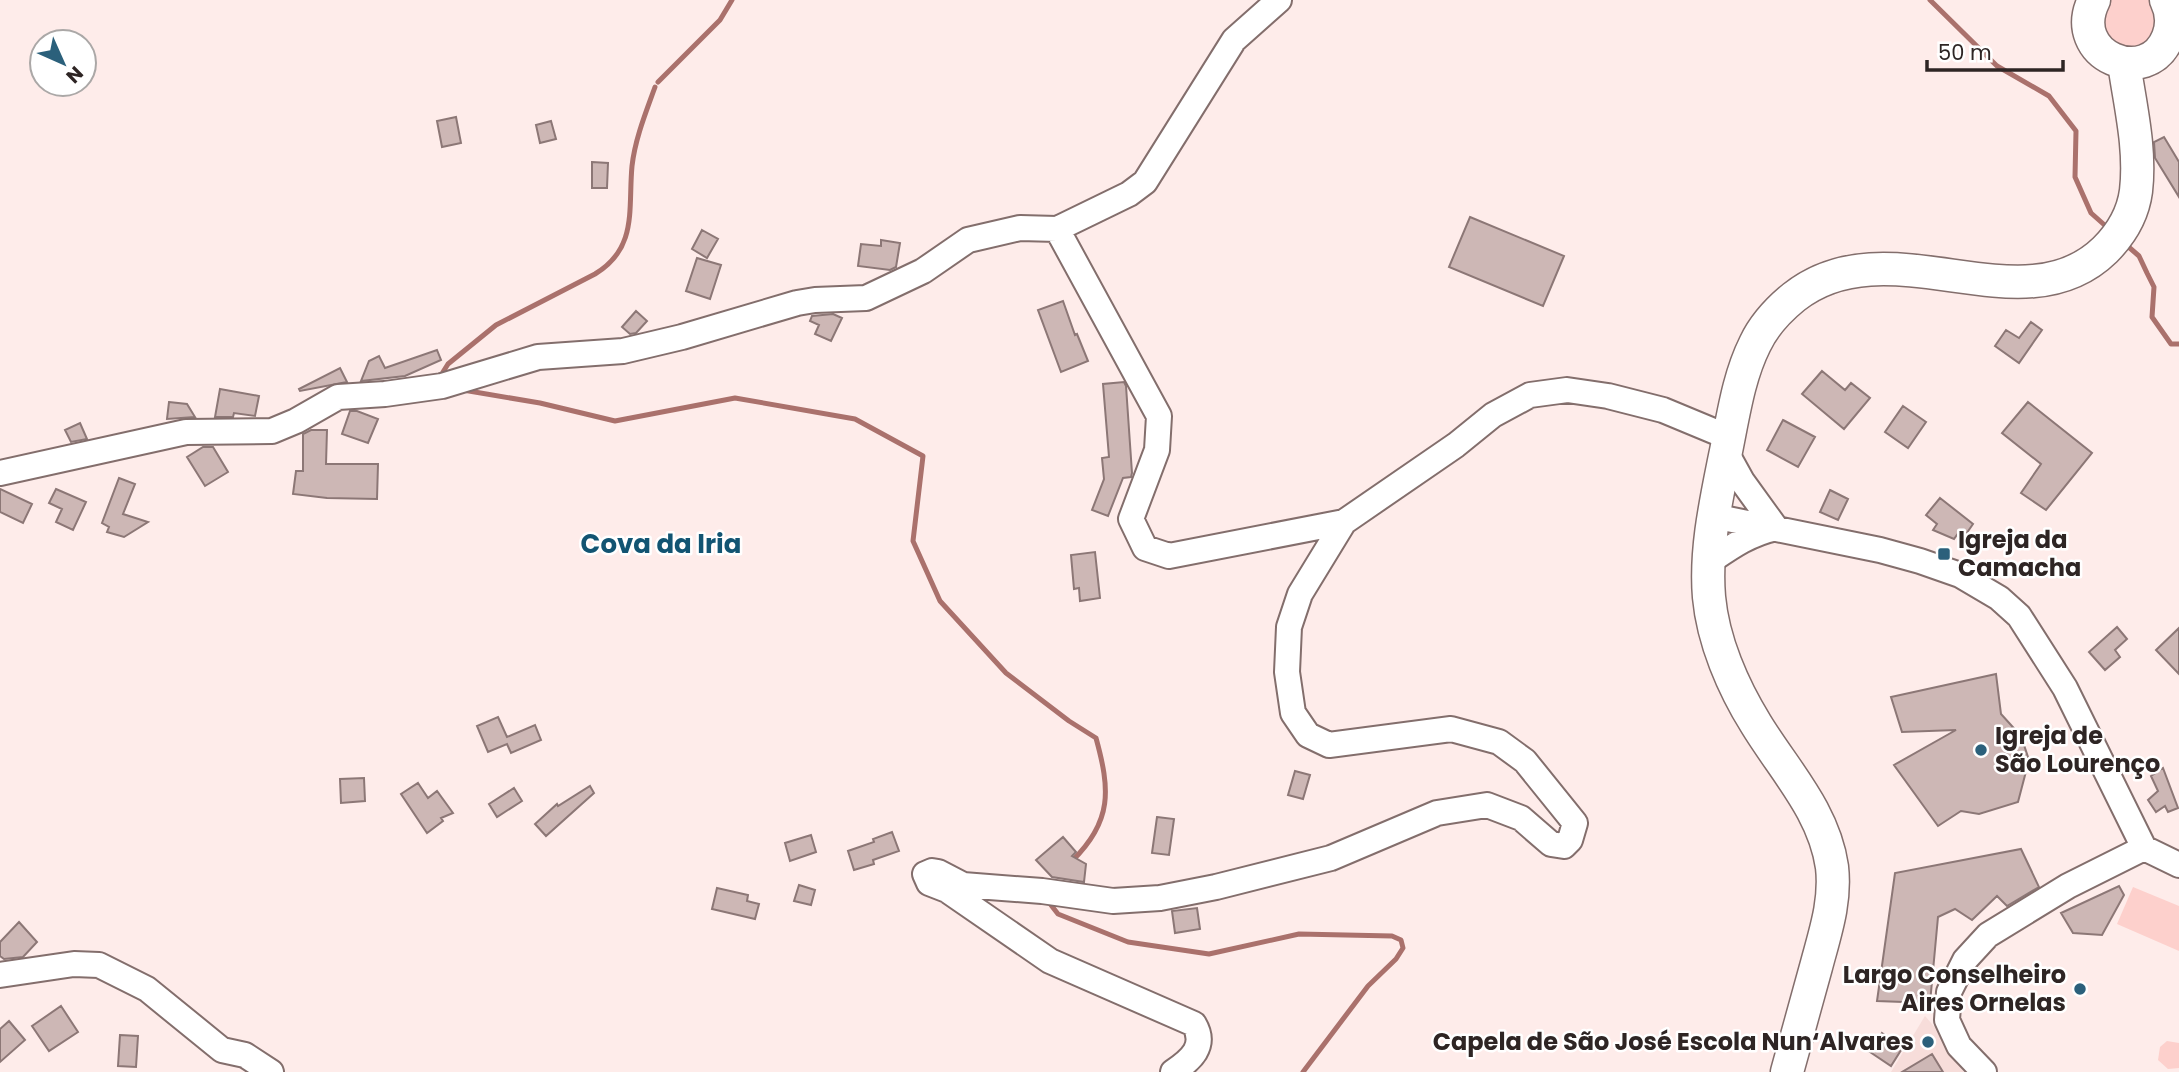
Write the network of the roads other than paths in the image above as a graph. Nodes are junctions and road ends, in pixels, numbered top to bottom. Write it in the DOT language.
graph roads {
  1 [pos="1279,0"];
  2 [pos="2166,0"];
  3 [pos="2083,4"];
  4 [pos="2124,63"];
  5 [pos="1057,229"];
  6 [pos="1727,445"];
  7 [pos="0,473"];
  8 [pos="1713,516"];
  9 [pos="1344,522"];
  10 [pos="1776,528"];
  11 [pos="1709,562"];
  12 [pos="2144,848"];
  13 [pos="2179,865"];
  14 [pos="0,975"];
  15 [pos="271,1072"];
  16 [pos="1173,1072"];
  17 [pos="1787,1072"];
  18 [pos="1984,1072"];
  1 -- 5 [label="street"];
  2 -- 4 [label="main road"];
  3 -- 4 [label="main road"];
  4 -- 6 [label="main road"];
  5 -- 7 [label="street"];
  5 -- 9 [label="street"];
  6 -- 8 [label="main road"];
  6 -- 9 [label="street"];
  6 -- 10 [label="street"];
  8 -- 10 [label="street"];
  8 -- 11 [label="main road"];
  9 -- 16 [label="street"];
  10 -- 11 [label="street"];
  10 -- 12 [label="street"];
  11 -- 17 [label="main road"];
  12 -- 13 [label="street"];
  12 -- 18 [label="street"];
  14 -- 15 [label="street"];
}
